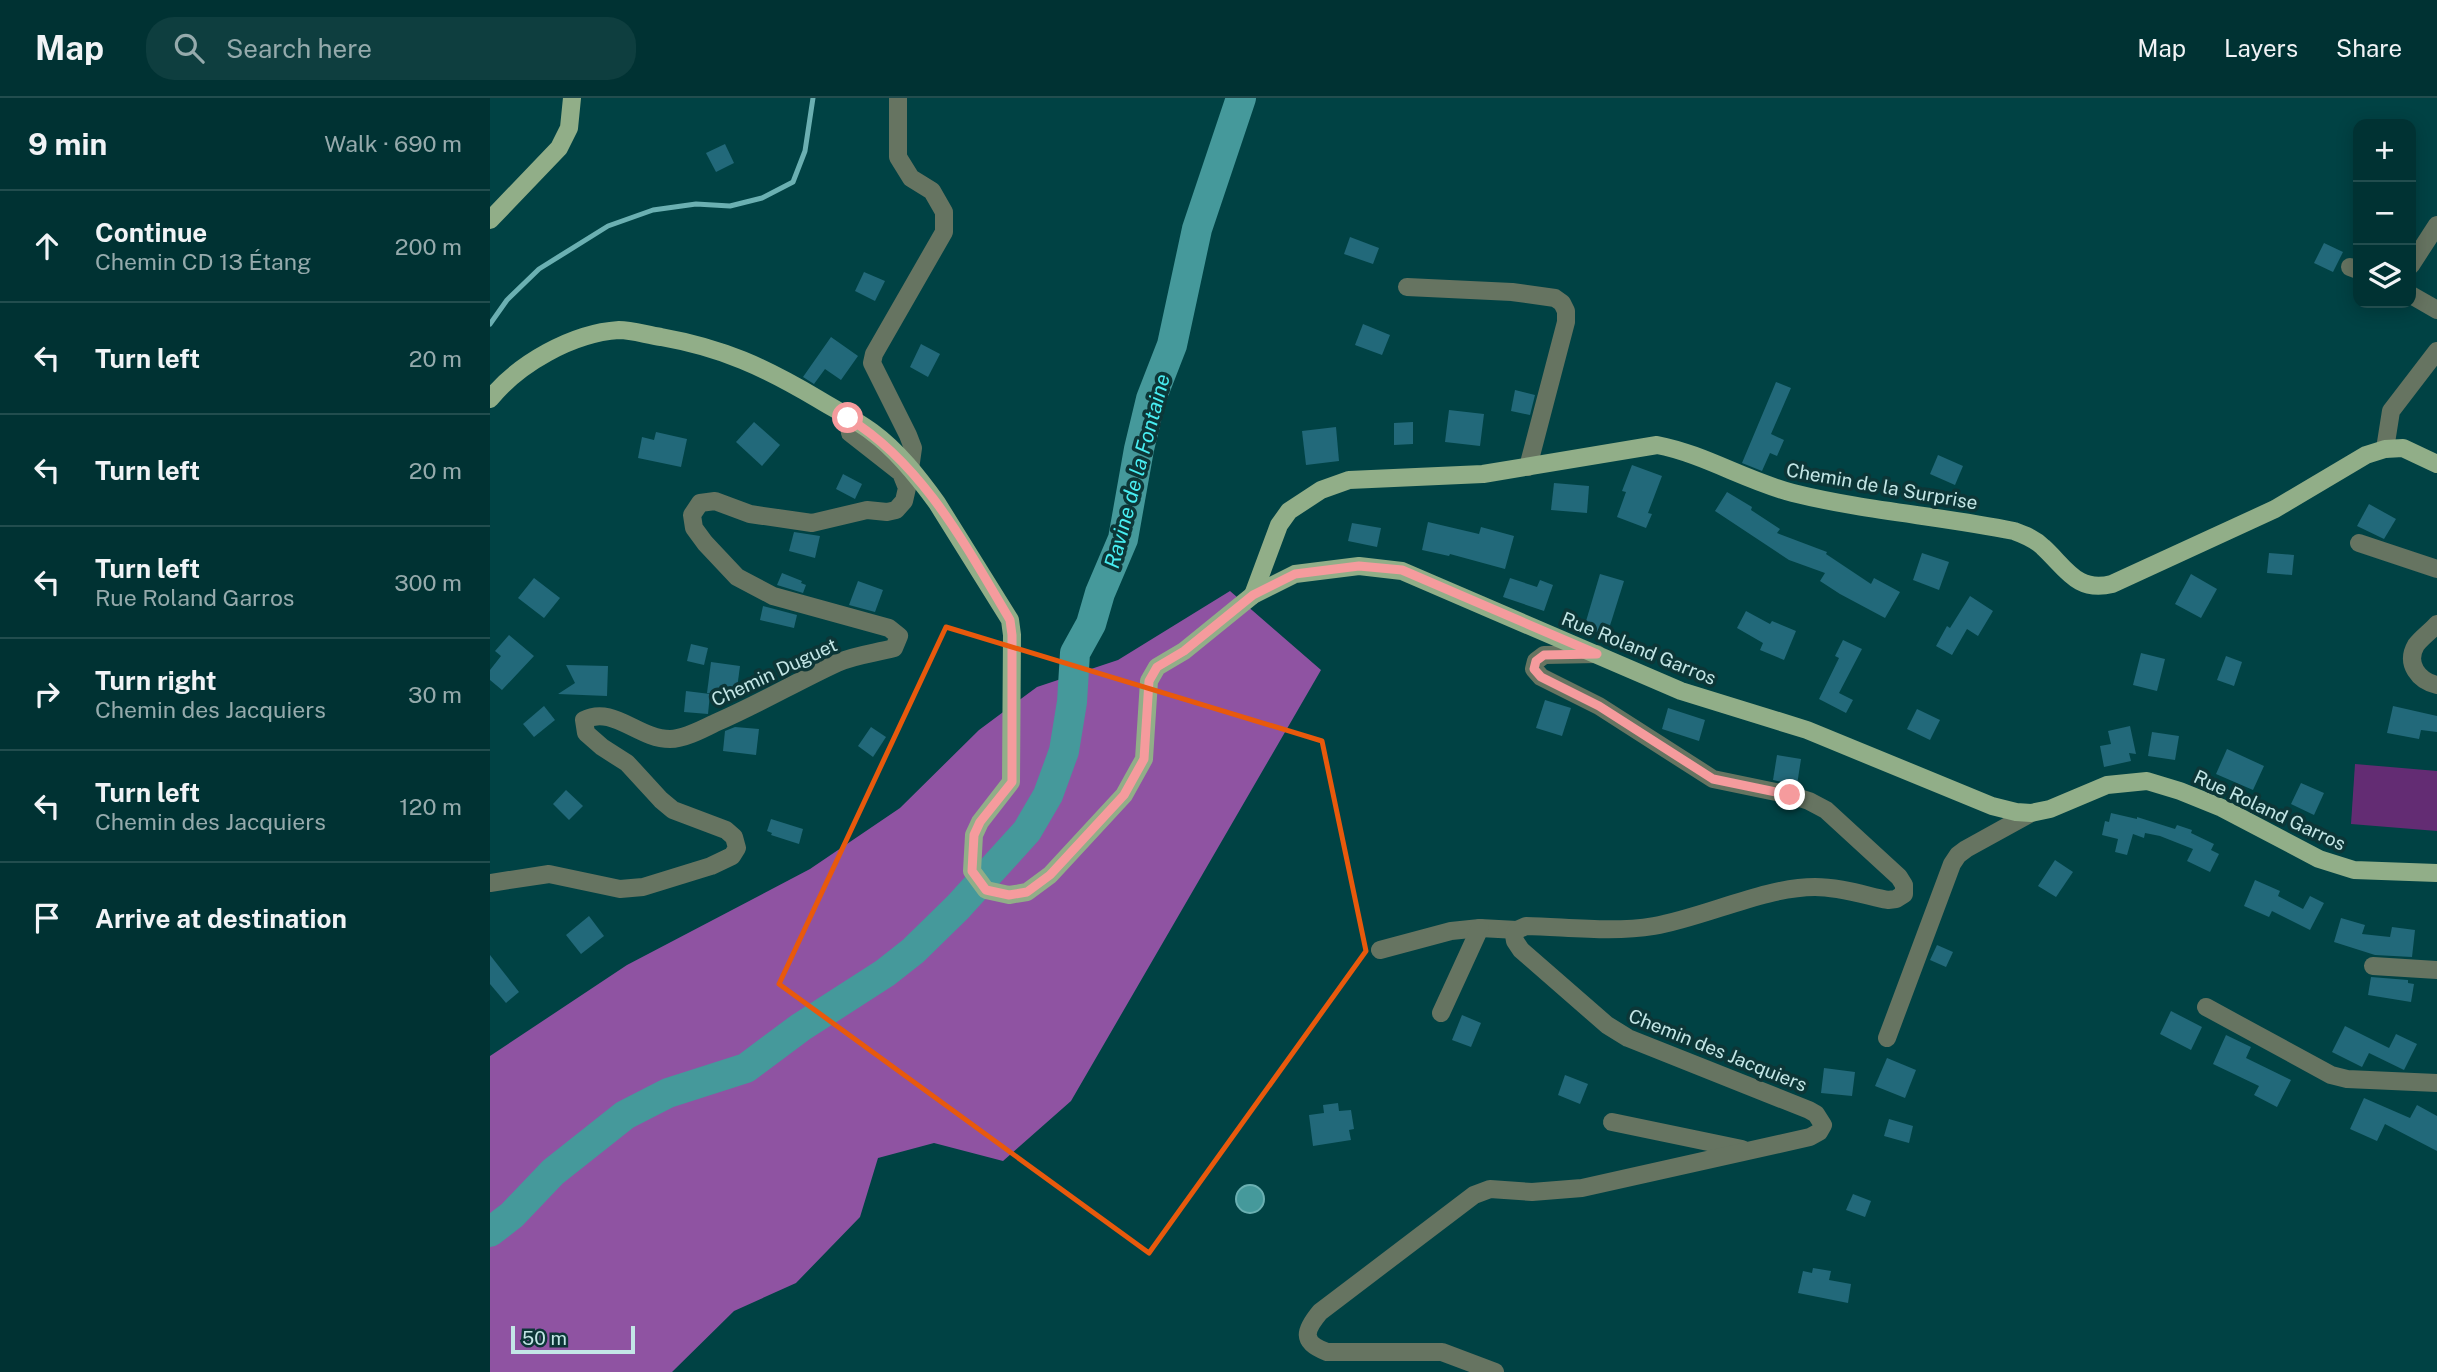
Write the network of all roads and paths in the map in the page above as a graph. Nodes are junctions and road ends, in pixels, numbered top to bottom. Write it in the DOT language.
graph roads {
  1 [pos="572,98"];
  2 [pos="898,98"];
  3 [pos="490,220"];
  4 [pos="2437,225"];
  5 [pos="2416,257"];
  6 [pos="1407,287"];
  7 [pos="2416,298"];
  8 [pos="2437,310"];
  9 [pos="2437,351"];
  10 [pos="490,399"];
  11 [pos="848,418"];
  12 [pos="2385,449"];
  13 [pos="2437,464"];
  14 [pos="1528,467"];
  15 [pos="911,469"];
  16 [pos="2359,543"];
  17 [pos="2437,569"];
  18 [pos="1253,595"];
  19 [pos="2437,624"];
  20 [pos="1597,654"];
  21 [pos="2437,685"];
  22 [pos="2031,813"];
  23 [pos="2437,873"];
  24 [pos="490,883"];
  25 [pos="1480,928"];
  26 [pos="1517,930"];
  27 [pos="1380,950"];
  28 [pos="2373,966"];
  29 [pos="2437,970"];
  30 [pos="2206,1007"];
  31 [pos="1441,1013"];
  32 [pos="1888,1038"];
  33 [pos="2437,1083"];
  34 [pos="1612,1122"];
  35 [pos="1750,1150"];
  36 [pos="1495,1372"];
  1 -- 3 [label="main road"];
  2 -- 15 [label="street"];
  4 -- 5 [label="street"];
  6 -- 14 [label="street"];
  7 -- 8 [label="street"];
  9 -- 12 [label="street"];
  10 -- 11 [label="main road"];
  11 -- 15 [label="main road"];
  11 -- 24 [label="street, Chemin Duguet"];
  12 -- 13 [label="main road"];
  12 -- 14 [label="main road, Chemin de la Surprise"];
  14 -- 18 [label="main road, Chemin de la Surprise"];
  15 -- 18 [label="main road, Rue Roland Garros"];
  16 -- 17 [label="street"];
  18 -- 20 [label="main road, Rue Roland Garros"];
  19 -- 21 [label="street"];
  20 -- 22 [label="main road, Rue Roland Garros"];
  20 -- 26 [label="street"];
  22 -- 23 [label="main road, Rue Roland Garros"];
  22 -- 32 [label="street"];
  25 -- 26 [label="street"];
  25 -- 27 [label="street"];
  25 -- 31 [label="street"];
  26 -- 35 [label="street, Chemin des Jacquiers"];
  28 -- 29 [label="street"];
  30 -- 33 [label="street"];
  34 -- 35 [label="street"];
  35 -- 36 [label="street, Chemin des Jacquiers"];
}
